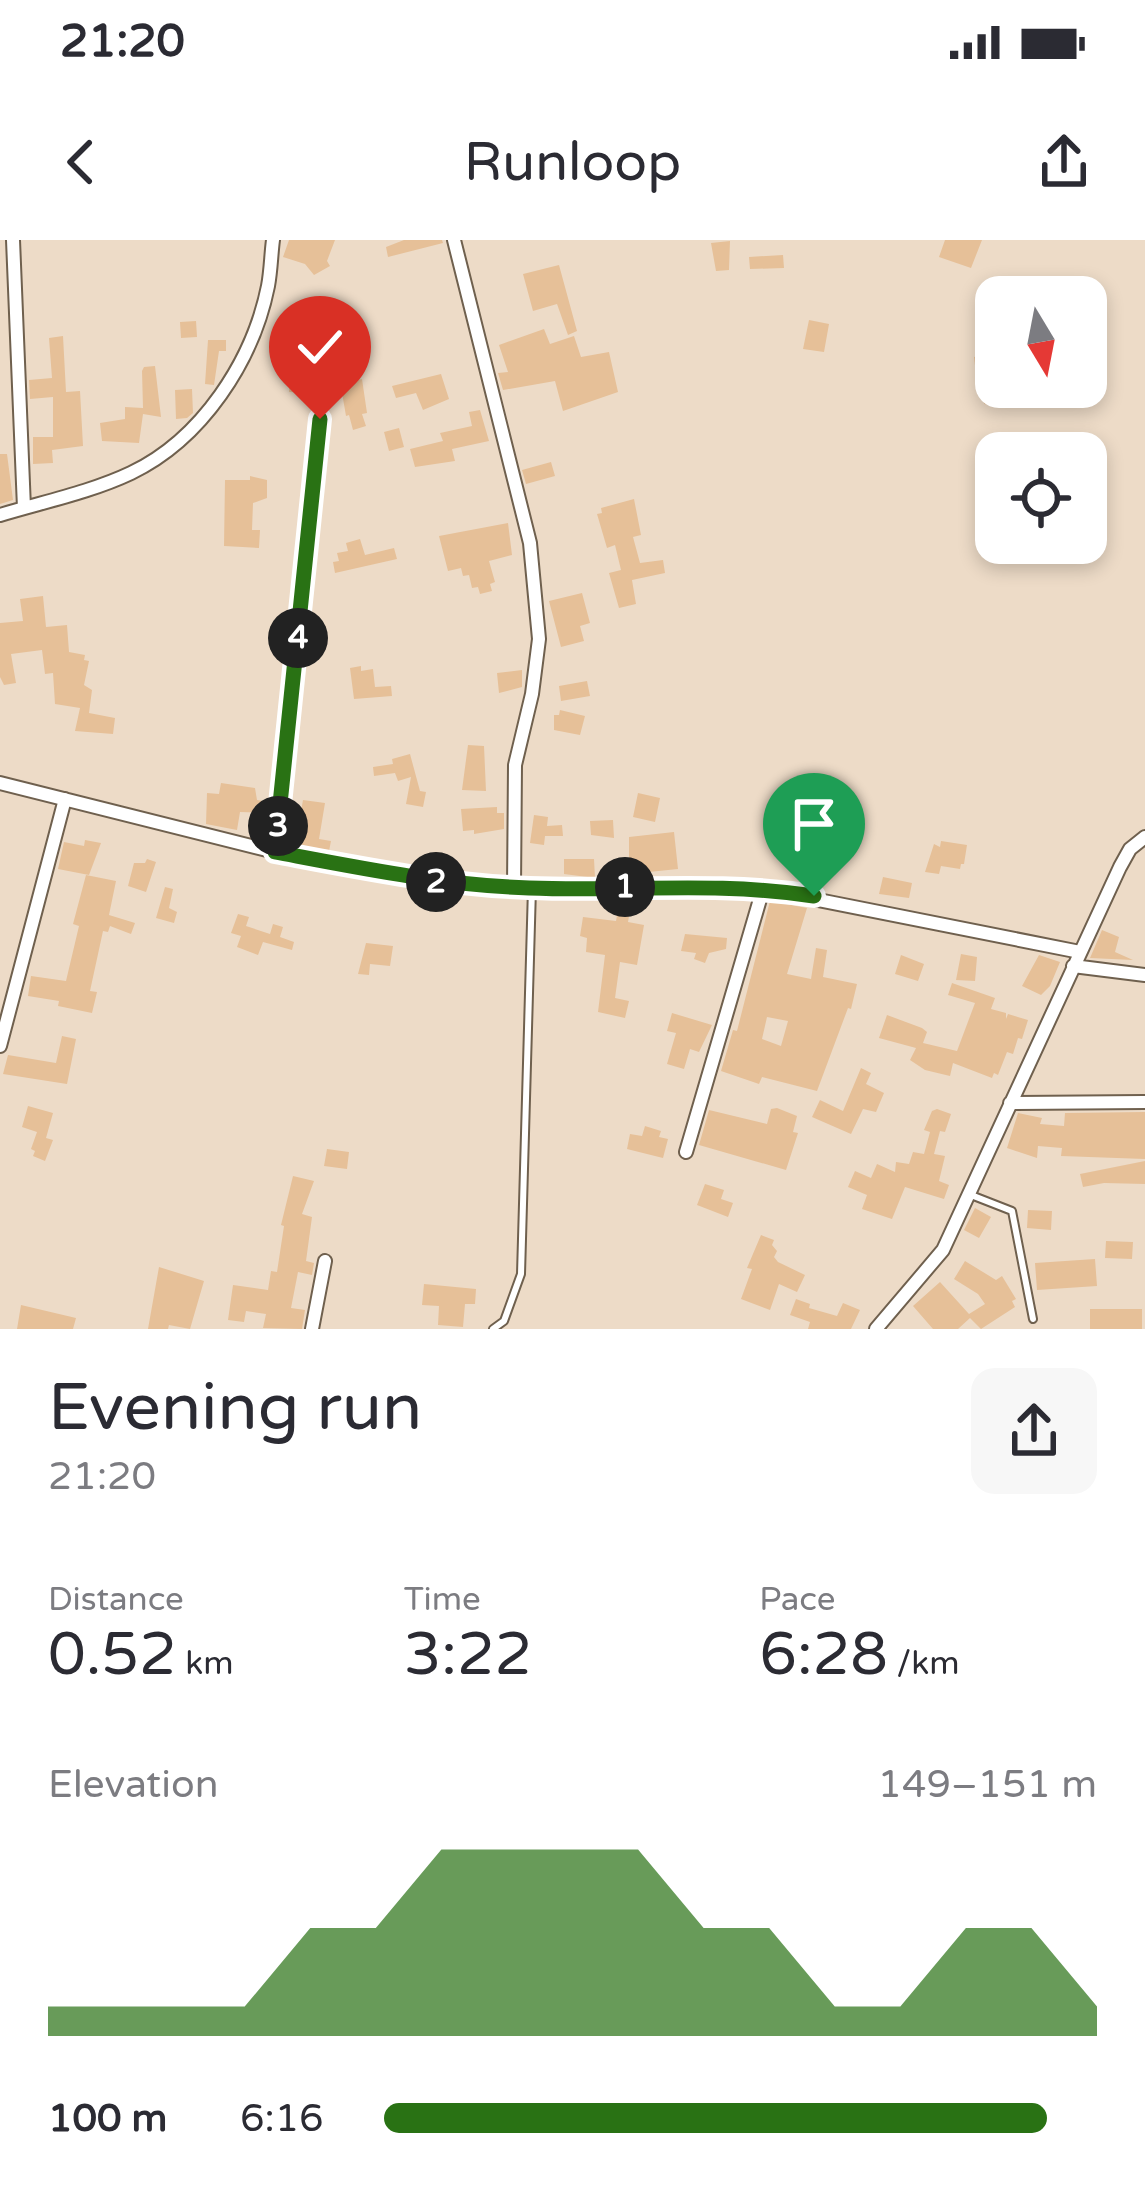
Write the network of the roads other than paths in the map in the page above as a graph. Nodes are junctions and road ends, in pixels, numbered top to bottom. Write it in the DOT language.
graph roads {
  1 [pos="13,240"];
  2 [pos="273,240"];
  3 [pos="454,240"];
  4 [pos="320,419"];
  5 [pos="24,508"];
  6 [pos="0,515"];
  7 [pos="0,783"];
  8 [pos="65,799"];
  9 [pos="1145,837"];
  10 [pos="275,852"];
  11 [pos="514,887"];
  12 [pos="532,888"];
  13 [pos="763,889"];
  14 [pos="1076,959"];
  15 [pos="1145,975"];
  16 [pos="0,1046"];
  17 [pos="1145,1102"];
  18 [pos="1010,1103"];
  19 [pos="686,1152"];
  20 [pos="971,1195"];
  21 [pos="325,1262"];
  22 [pos="1033,1319"];
  23 [pos="312,1329"];
  24 [pos="493,1329"];
  25 [pos="876,1329"];
  1 -- 5 [label="street"];
  2 -- 5 [label="street"];
  3 -- 11 [label="street"];
  4 -- 10 [label="street"];
  5 -- 6 [label="street"];
  7 -- 8 [label="street"];
  8 -- 10 [label="street"];
  8 -- 16 [label="street"];
  9 -- 14 [label="street"];
  10 -- 11 [label="street"];
  11 -- 12 [label="street"];
  12 -- 13 [label="street"];
  12 -- 24 [label="lane"];
  13 -- 14 [label="street"];
  13 -- 19 [label="street"];
  14 -- 15 [label="street"];
  14 -- 18 [label="street"];
  17 -- 18 [label="street"];
  18 -- 20 [label="street"];
  20 -- 22 [label="lane"];
  20 -- 25 [label="street"];
  21 -- 23 [label="street"];
}
